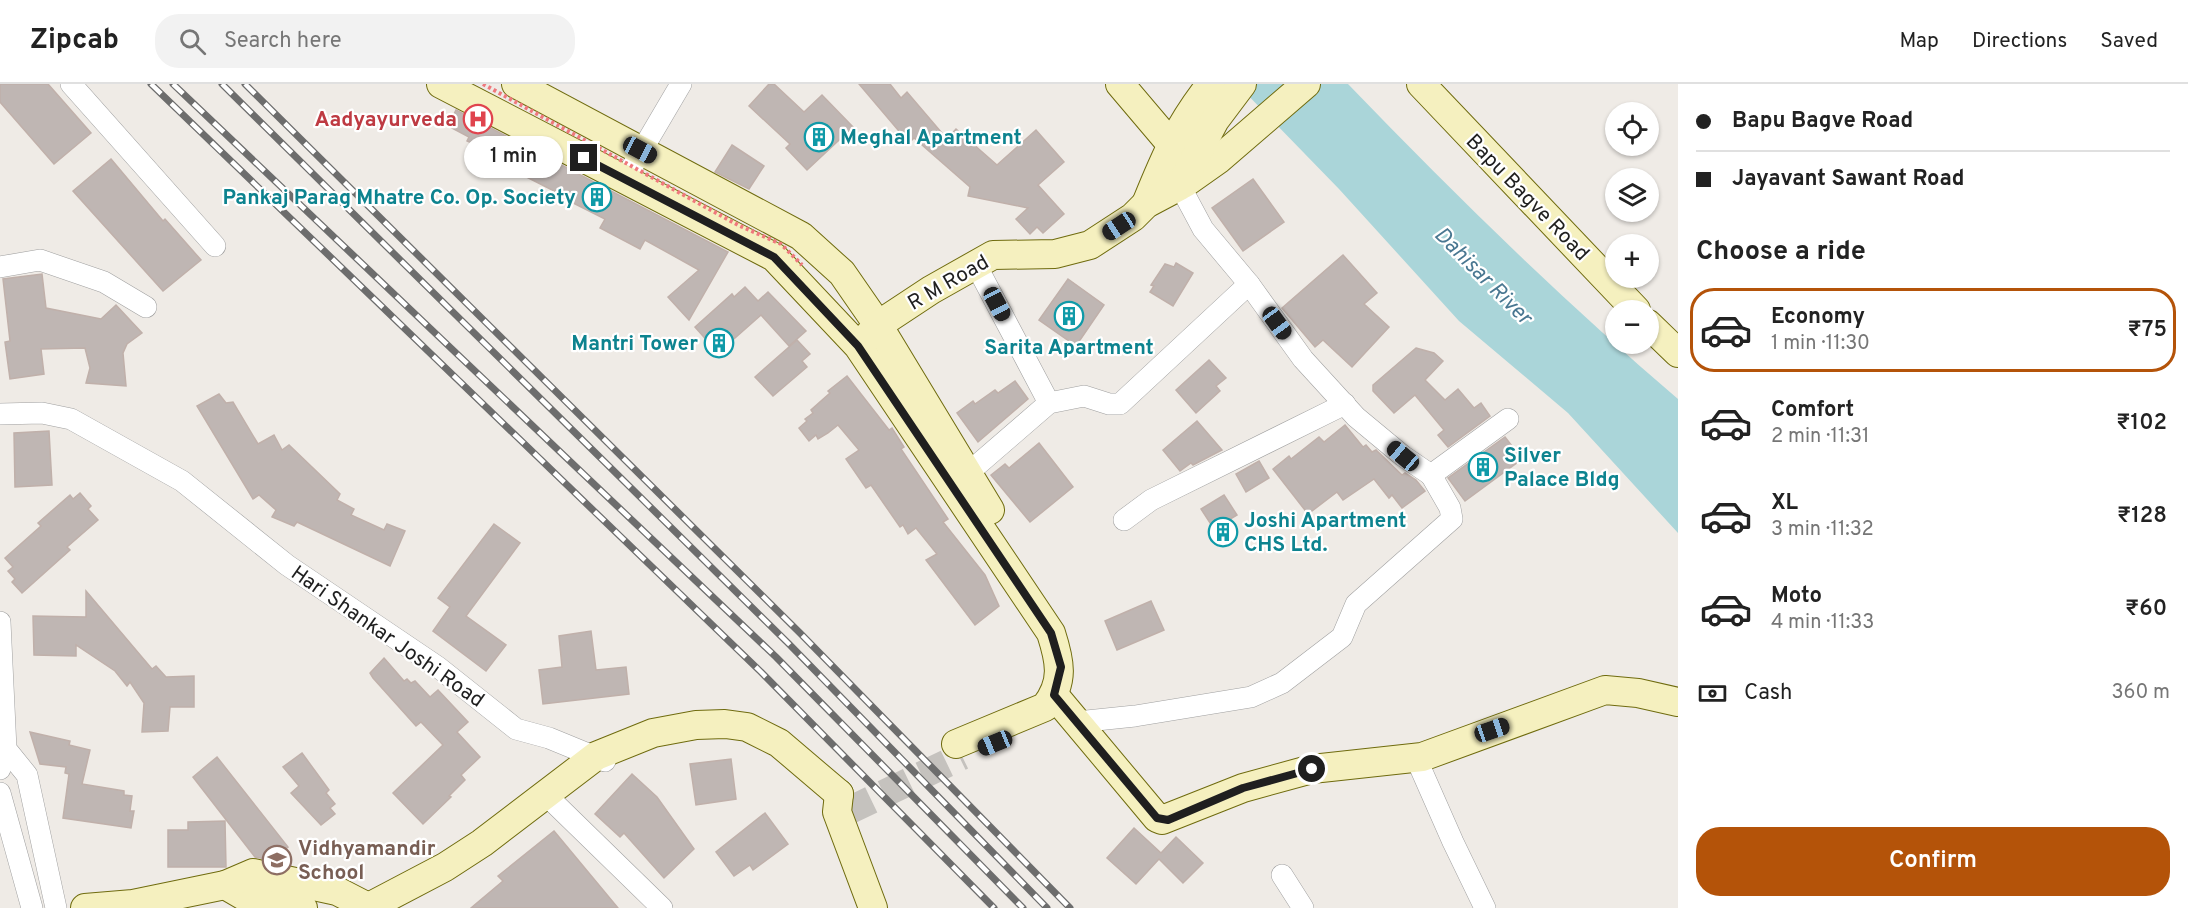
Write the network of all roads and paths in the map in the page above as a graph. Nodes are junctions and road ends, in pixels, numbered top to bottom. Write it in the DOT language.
graph roads {
  1 [pos="70,84"];
  2 [pos="441,84"];
  3 [pos="483,84"];
  4 [pos="516,84"];
  5 [pos="681,84"];
  6 [pos="1120,84"];
  7 [pos="1211,84"];
  8 [pos="1242,84"];
  9 [pos="1306,84"];
  10 [pos="1421,84"];
  11 [pos="1202,115"];
  12 [pos="1170,143"];
  13 [pos="640,150"];
  14 [pos="625,179"];
  15 [pos="1180,186"];
  16 [pos="1146,204"];
  17 [pos="215,246"];
  18 [pos="802,265"];
  19 [pos="976,265"];
  20 [pos="0,267"];
  21 [pos="1249,284"];
  22 [pos="1626,300"];
  23 [pos="146,307"];
  24 [pos="878,325"];
  25 [pos="1659,335"];
  26 [pos="858,346"];
  27 [pos="1678,353"];
  28 [pos="1049,403"];
  29 [pos="1345,404"];
  30 [pos="0,414"];
  31 [pos="1508,419"];
  32 [pos="968,473"];
  33 [pos="1431,474"];
  34 [pos="1124,520"];
  35 [pos="0,622"];
  36 [pos="1,649"];
  37 [pos="1678,702"];
  38 [pos="1065,707"];
  39 [pos="6,749"];
  40 [pos="959,750"];
  41 [pos="1416,758"];
  42 [pos="602,760"];
  43 [pos="0,769"];
  44 [pos="0,793"];
  45 [pos="548,798"];
  46 [pos="1282,875"];
  47 [pos="225,885"];
  48 [pos="32,908"];
  49 [pos="56,908"];
  50 [pos="85,908"];
  51 [pos="303,908"];
  52 [pos="368,908"];
  53 [pos="399,908"];
  54 [pos="662,908"];
  55 [pos="873,908"];
  56 [pos="1303,908"];
  57 [pos="1485,908"];
  1 -- 17 [label="street"];
  2 -- 14 [label="street"];
  3 -- 18 [label="path, bridge"];
  4 -- 13 [label="street"];
  5 -- 13 [label="street"];
  6 -- 12 [label="street"];
  7 -- 11 [label="street, R M Road"];
  8 -- 11 [label="street, R M Road"];
  9 -- 15 [label="street"];
  10 -- 22 [label="street, Bapu Bagve Road"];
  11 -- 12 [label="street, R M Road"];
  11 -- 15 [label="street, R M Road"];
  12 -- 16 [label="street, R M Road"];
  13 -- 14 [label="street"];
  13 -- 24 [label="street"];
  14 -- 26 [label="street"];
  15 -- 16 [label="street, R M Road"];
  15 -- 21 [label="street"];
  16 -- 19 [label="street, R M Road"];
  19 -- 24 [label="street, R M Road"];
  19 -- 28 [label="street"];
  20 -- 23 [label="street"];
  21 -- 28 [label="street"];
  21 -- 29 [label="street"];
  24 -- 26 [label="street, R M Road"];
  24 -- 32 [label="street"];
  25 -- 27 [label="street"];
  26 -- 38 [label="street"];
  28 -- 32 [label="street"];
  29 -- 33 [label="street"];
  29 -- 34 [label="street"];
  30 -- 42 [label="street, Hari Shankar Joshi Road"];
  31 -- 33 [label="street"];
  32 -- 38 [label="street"];
  33 -- 38 [label="street"];
  35 -- 36 [label="street"];
  36 -- 39 [label="street"];
  37 -- 41 [label="street"];
  38 -- 40 [label="street"];
  38 -- 41 [label="street"];
  39 -- 43 [label="street"];
  39 -- 49 [label="street"];
  41 -- 57 [label="street"];
  42 -- 45 [label="street"];
  42 -- 55 [label="street"];
  44 -- 48 [label="street"];
  45 -- 52 [label="street"];
  45 -- 53 [label="street"];
  45 -- 54 [label="street"];
  46 -- 56 [label="street"];
  47 -- 50 [label="street"];
  47 -- 51 [label="street"];
  47 -- 52 [label="street"];
}
